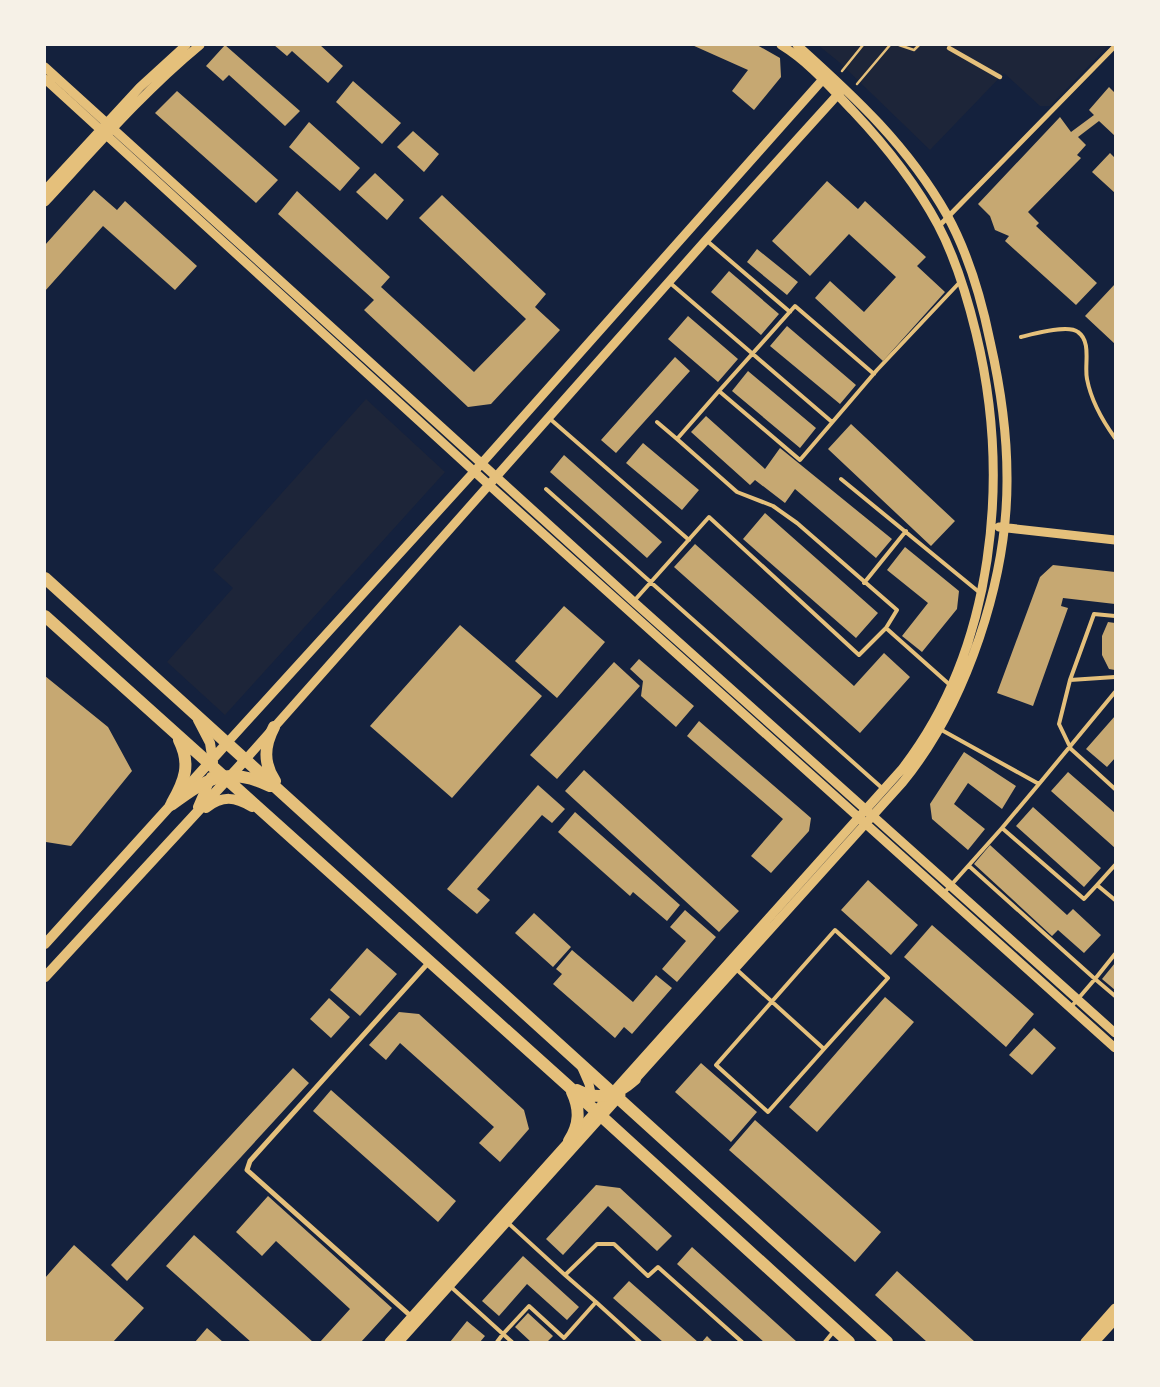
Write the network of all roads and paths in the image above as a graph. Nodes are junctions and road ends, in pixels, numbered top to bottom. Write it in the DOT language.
graph roads {
  1 [pos="186,45"];
  2 [pos="200,45"];
  3 [pos="781,45"];
  4 [pos="863,45"];
  5 [pos="890,45"];
  6 [pos="899,45"];
  7 [pos="919,45"];
  8 [pos="1115,46"];
  9 [pos="794,47"];
  10 [pos="949,48"];
  11 [pos="45,67"];
  12 [pos="828,77"];
  13 [pos="1000,77"];
  14 [pos="45,79"];
  15 [pos="847,90"];
  16 [pos="838,95"];
  17 [pos="107,129"];
  18 [pos="45,190"];
  19 [pos="45,202"];
  20 [pos="948,217"];
  21 [pos="939,226"];
  22 [pos="706,240"];
  23 [pos="962,280"];
  24 [pos="669,282"];
  25 [pos="790,312"];
  26 [pos="1021,336"];
  27 [pos="753,353"];
  28 [pos="874,374"];
  29 [pos="719,391"];
  30 [pos="549,418"];
  31 [pos="657,422"];
  32 [pos="832,422"];
  33 [pos="1115,438"];
  34 [pos="677,439"];
  35 [pos="482,463"];
  36 [pos="474,472"];
  37 [pos="496,477"];
  38 [pos="841,479"];
  39 [pos="489,485"];
  40 [pos="546,489"];
  41 [pos="992,526"];
  42 [pos="1004,528"];
  43 [pos="906,531"];
  44 [pos="689,540"];
  45 [pos="1115,540"];
  46 [pos="45,578"];
  47 [pos="651,582"];
  48 [pos="864,584"];
  49 [pos="981,593"];
  50 [pos="634,602"];
  51 [pos="45,616"];
  52 [pos="1115,616"];
  53 [pos="886,628"];
  54 [pos="1115,677"];
  55 [pos="1070,680"];
  56 [pos="950,685"];
  57 [pos="1115,692"];
  58 [pos="190,709"];
  59 [pos="931,725"];
  60 [pos="274,727"];
  61 [pos="940,730"];
  62 [pos="173,732"];
  63 [pos="227,743"];
  64 [pos="1070,749"];
  65 [pos="246,759"];
  66 [pos="218,771"];
  67 [pos="1115,779"];
  68 [pos="1039,784"];
  69 [pos="1110,784"];
  70 [pos="1115,789"];
  71 [pos="884,790"];
  72 [pos="283,793"];
  73 [pos="171,805"];
  74 [pos="869,813"];
  75 [pos="264,814"];
  76 [pos="190,820"];
  77 [pos="862,820"];
  78 [pos="1002,828"];
  79 [pos="1115,865"];
  80 [pos="969,866"];
  81 [pos="1097,885"];
  82 [pos="947,890"];
  83 [pos="1115,900"];
  84 [pos="45,944"];
  85 [pos="1115,954"];
  86 [pos="430,961"];
  87 [pos="733,965"];
  88 [pos="45,977"];
  89 [pos="1095,980"];
  90 [pos="1115,996"];
  91 [pos="1077,1000"];
  92 [pos="774,1002"];
  93 [pos="1070,1008"];
  94 [pos="1115,1033"];
  95 [pos="1115,1048"];
  96 [pos="824,1049"];
  97 [pos="578,1062"];
  98 [pos="635,1079"];
  99 [pos="566,1084"];
  100 [pos="613,1095"];
  101 [pos="594,1109"];
  102 [pos="635,1112"];
  103 [pos="572,1143"];
  104 [pos="504,1219"];
  105 [pos="565,1275"];
  106 [pos="447,1283"];
  107 [pos="596,1302"];
  108 [pos="1115,1308"];
  109 [pos="415,1319"];
  110 [pos="1115,1320"];
  111 [pos="836,1330"];
  112 [pos="503,1334"];
  113 [pos="563,1340"];
  114 [pos="389,1342"];
  115 [pos="399,1342"];
  116 [pos="497,1342"];
  117 [pos="512,1342"];
  118 [pos="640,1342"];
  119 [pos="742,1342"];
  120 [pos="824,1342"];
  121 [pos="849,1342"];
  122 [pos="887,1342"];
  123 [pos="1085,1342"];
  124 [pos="1096,1342"];
  1 -- 17 [label="street"];
  2 -- 17 [label="street"];
  3 -- 9 [label="street"];
  4 -- 12 [label="path"];
  5 -- 15 [label="path"];
  6 -- 7 [label="path"];
  8 -- 20 [label="street"];
  9 -- 12 [label="street"];
  10 -- 13 [label="street"];
  11 -- 17 [label="street"];
  12 -- 15 [label="street"];
  12 -- 16 [label="street"];
  12 -- 35 [label="street"];
  14 -- 17 [label="street"];
  15 -- 16 [label="street"];
  15 -- 20 [label="street"];
  16 -- 21 [label="street"];
  16 -- 22 [label="street"];
  17 -- 18 [label="street"];
  17 -- 19 [label="street"];
  17 -- 35 [label="street"];
  17 -- 36 [label="street"];
  20 -- 21 [label="street"];
  20 -- 42 [label="street"];
  21 -- 23 [label="street"];
  22 -- 24 [label="street"];
  22 -- 25 [label="lane"];
  23 -- 28 [label="lane"];
  23 -- 41 [label="street"];
  24 -- 27 [label="lane"];
  24 -- 30 [label="street"];
  25 -- 27 [label="lane"];
  25 -- 28 [label="lane"];
  26 -- 33 [label="lane"];
  27 -- 29 [label="lane"];
  27 -- 32 [label="lane"];
  28 -- 32 [label="lane"];
  29 -- 32 [label="lane"];
  29 -- 34 [label="lane"];
  30 -- 37 [label="street"];
  30 -- 44 [label="lane"];
  31 -- 34 [label="lane"];
  34 -- 48 [label="lane"];
  35 -- 36 [label="street"];
  35 -- 37 [label="street"];
  36 -- 39 [label="street"];
  36 -- 63 [label="street"];
  37 -- 39 [label="street"];
  37 -- 50 [label="street"];
  38 -- 43 [label="lane"];
  39 -- 60 [label="street"];
  39 -- 77 [label="street"];
  40 -- 47 [label="lane"];
  41 -- 42 [label="street"];
  41 -- 49 [label="street"];
  42 -- 45 [label="street"];
  42 -- 61 [label="street"];
  43 -- 48 [label="lane"];
  43 -- 49 [label="lane"];
  44 -- 47 [label="lane"];
  44 -- 53 [label="lane"];
  46 -- 58 [label="main road"];
  47 -- 50 [label="lane"];
  47 -- 71 [label="lane"];
  48 -- 53 [label="lane"];
  49 -- 56 [label="street"];
  50 -- 74 [label="street"];
  51 -- 62 [label="main road"];
  52 -- 55 [label="lane"];
  53 -- 56 [label="lane"];
  54 -- 55 [label="lane"];
  55 -- 64 [label="lane"];
  56 -- 59 [label="street"];
  57 -- 64 [label="lane"];
  58 -- 63 [label="main road"];
  58 -- 66 [label="main road"];
  59 -- 61 [label="lane"];
  59 -- 71 [label="street"];
  60 -- 65 [label="street"];
  60 -- 72 [label="main road"];
  61 -- 68 [label="lane"];
  61 -- 74 [label="street"];
  62 -- 66 [label="main road"];
  62 -- 73 [label="main road"];
  63 -- 65 [label="main road"];
  63 -- 66 [label="main road"];
  64 -- 68 [label="lane"];
  64 -- 69 [label="lane"];
  65 -- 66 [label="main road"];
  65 -- 72 [label="main road"];
  66 -- 72 [label="main road"];
  66 -- 73 [label="main road"];
  66 -- 75 [label="main road"];
  66 -- 76 [label="main road"];
  66 -- 76 [label="main road"];
  67 -- 69 [label="lane"];
  68 -- 78 [label="lane"];
  69 -- 70 [label="lane"];
  71 -- 74 [label="street"];
  72 -- 97 [label="main road"];
  73 -- 84 [label="main road"];
  74 -- 77 [label="street"];
  74 -- 82 [label="street"];
  75 -- 76 [label="main road"];
  75 -- 86 [label="main road"];
  76 -- 88 [label="main road"];
  77 -- 82 [label="street"];
  77 -- 87 [label="street"];
  78 -- 80 [label="lane"];
  78 -- 81 [label="lane"];
  79 -- 81 [label="lane"];
  80 -- 82 [label="lane"];
  80 -- 89 [label="lane"];
  81 -- 83 [label="lane"];
  82 -- 91 [label="street"];
  82 -- 93 [label="street"];
  85 -- 89 [label="lane"];
  86 -- 99 [label="main road"];
  86 -- 109 [label="street"];
  87 -- 92 [label="lane"];
  87 -- 98 [label="street"];
  87 -- 100 [label="street"];
  89 -- 90 [label="lane"];
  89 -- 91 [label="lane"];
  91 -- 93 [label="lane"];
  91 -- 94 [label="street"];
  92 -- 96 [label="lane"];
  92 -- 96 [label="lane"];
  92 -- 96 [label="lane"];
  93 -- 95 [label="street"];
  97 -- 100 [label="main road"];
  97 -- 101 [label="street"];
  98 -- 100 [label="main road"];
  98 -- 102 [label="main road"];
  99 -- 101 [label="main road"];
  99 -- 103 [label="main road"];
  100 -- 101 [label="main road"];
  100 -- 101 [label="street"];
  100 -- 102 [label="main road"];
  101 -- 103 [label="street"];
  101 -- 111 [label="main road"];
  102 -- 122 [label="main road"];
  103 -- 104 [label="street"];
  104 -- 105 [label="lane"];
  104 -- 106 [label="street"];
  105 -- 107 [label="lane"];
  105 -- 119 [label="lane"];
  106 -- 109 [label="street"];
  106 -- 112 [label="lane"];
  107 -- 113 [label="lane"];
  107 -- 118 [label="lane"];
  108 -- 123 [label="street"];
  109 -- 114 [label="street"];
  109 -- 115 [label="street"];
  110 -- 124 [label="street"];
  111 -- 120 [label="lane"];
  111 -- 121 [label="main road"];
  112 -- 113 [label="lane"];
  112 -- 116 [label="lane"];
  112 -- 117 [label="lane"];
}
